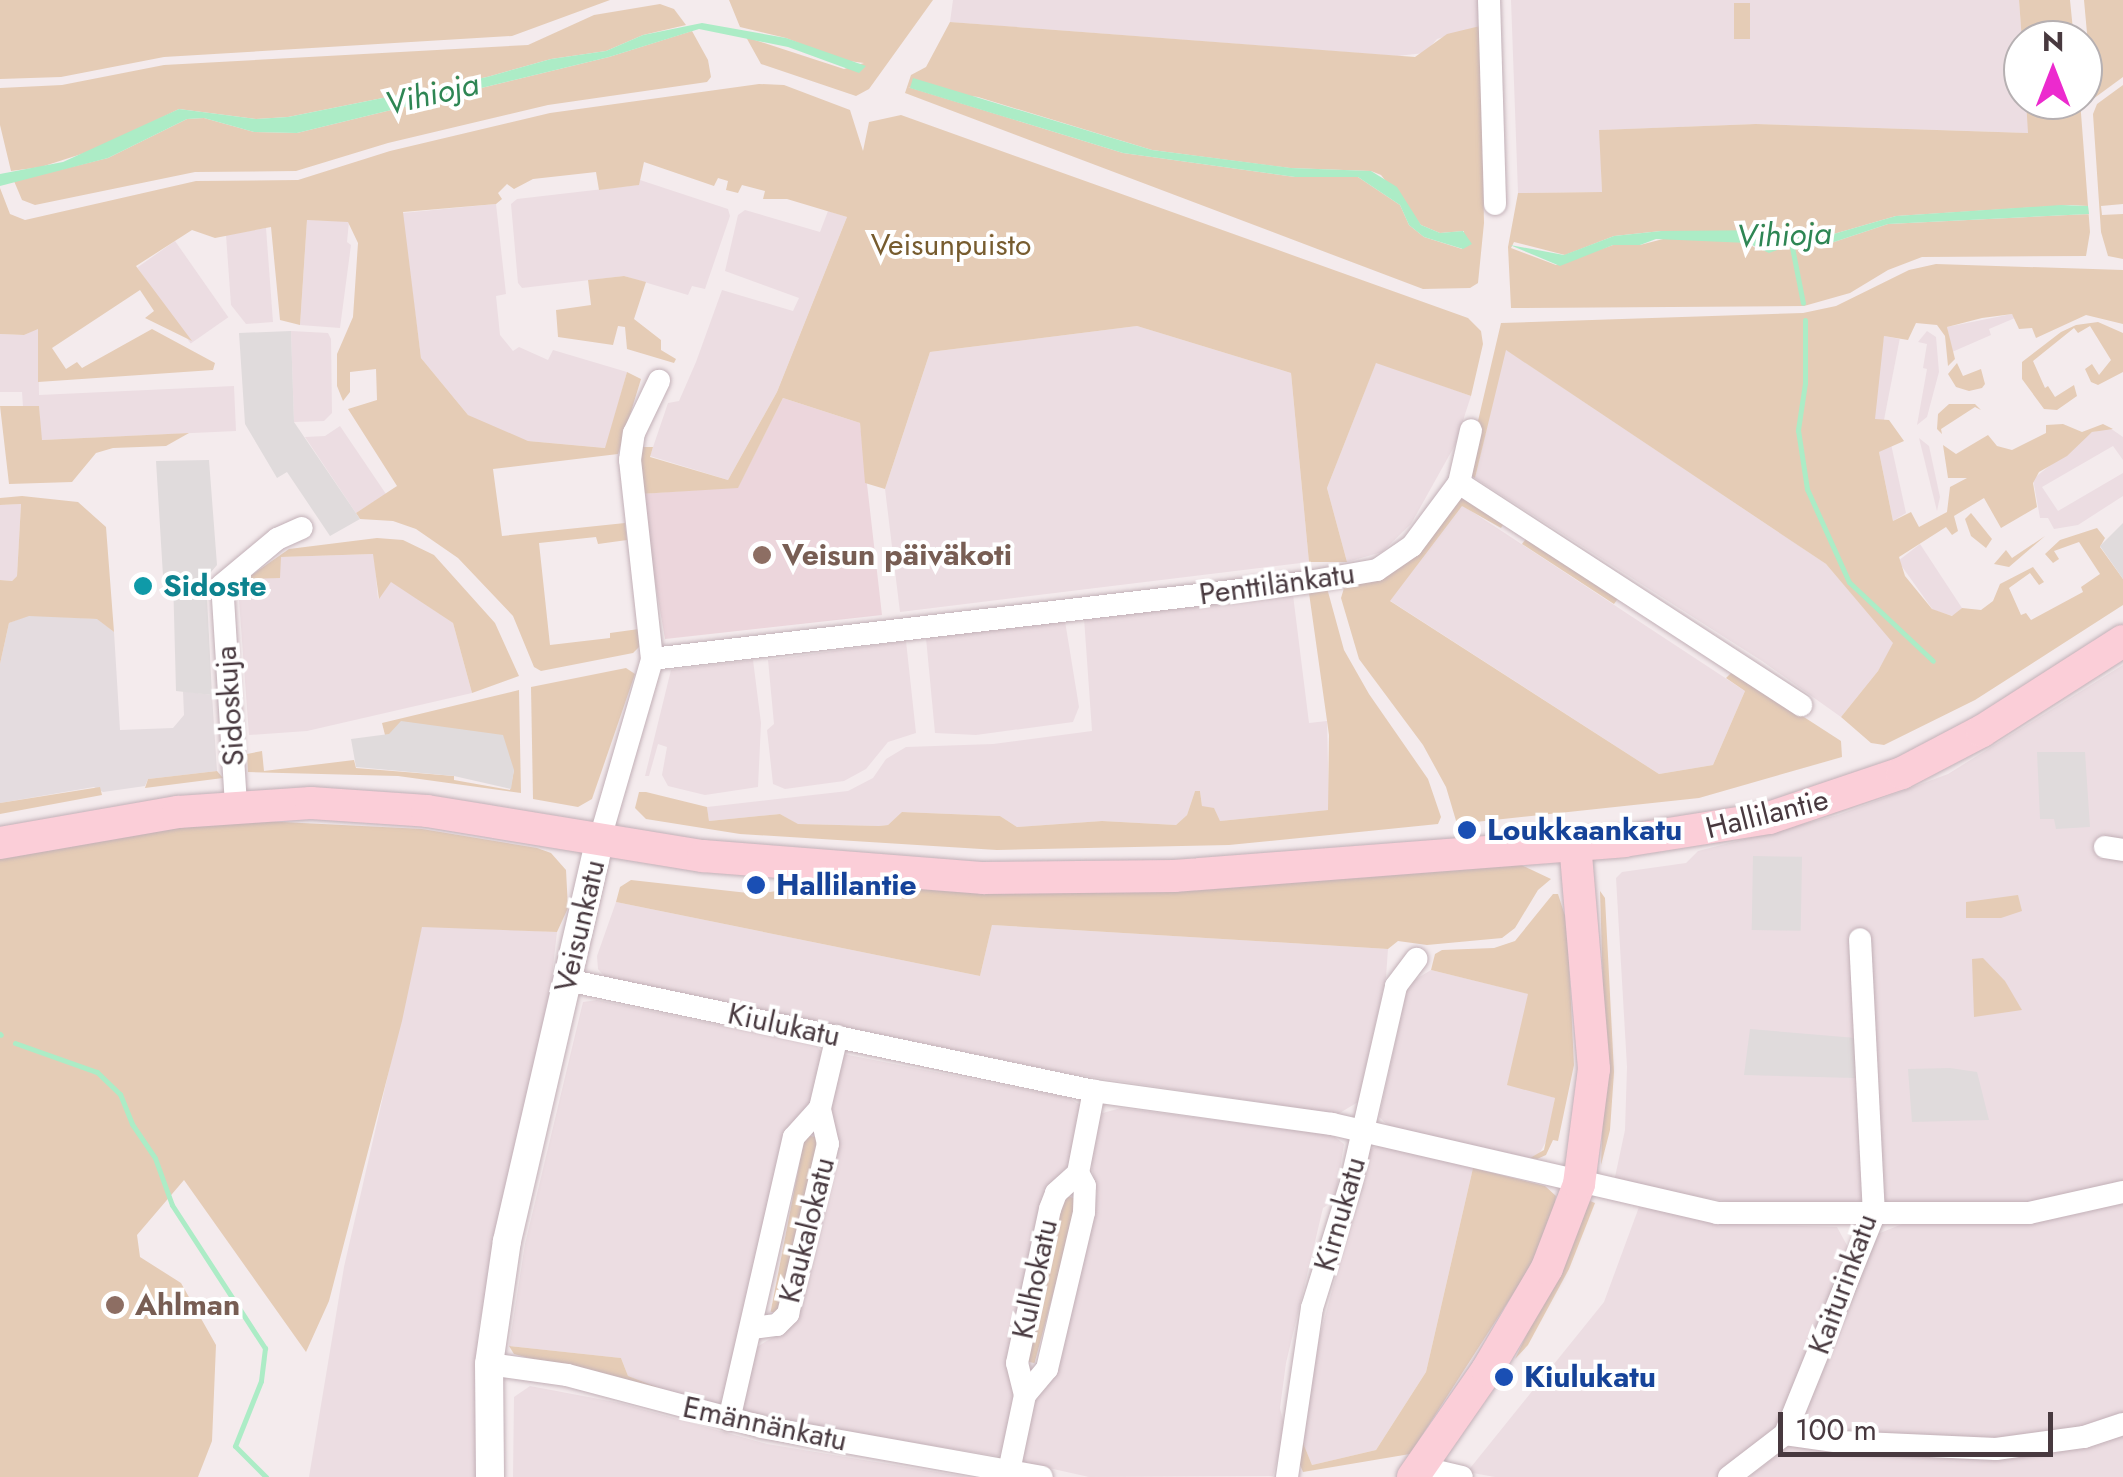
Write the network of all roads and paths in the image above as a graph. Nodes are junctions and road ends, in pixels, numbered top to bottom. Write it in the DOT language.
graph roads {
  1 [pos="1489,0"];
  2 [pos="1495,204"];
  3 [pos="658,382"];
  4 [pos="1471,430"];
  5 [pos="1459,482"];
  6 [pos="302,528"];
  7 [pos="2123,641"];
  8 [pos="652,658"];
  9 [pos="1801,705"];
  10 [pos="236,805"];
  11 [pos="599,842"];
  12 [pos="0,843"];
  13 [pos="1576,845"];
  14 [pos="1860,939"];
  15 [pos="1416,959"];
  16 [pos="567,980"];
  17 [pos="836,1036"];
  18 [pos="1094,1091"];
  19 [pos="820,1108"];
  20 [pos="1363,1132"];
  21 [pos="1078,1172"];
  22 [pos="1579,1184"];
  23 [pos="2123,1192"];
  24 [pos="1874,1215"];
  25 [pos="752,1328"];
  26 [pos="490,1364"];
  27 [pos="1025,1395"];
  28 [pos="729,1420"];
  29 [pos="2123,1424"];
  30 [pos="1786,1434"];
  31 [pos="1009,1471"];
  32 [pos="1416,1472"];
  33 [pos="490,1477"];
  34 [pos="1042,1477"];
  35 [pos="1287,1477"];
  36 [pos="1462,1477"];
  37 [pos="1729,1477"];
  1 -- 2 [label="street"];
  3 -- 8 [label="street, Veisunkatu"];
  4 -- 5 [label="street"];
  5 -- 8 [label="street, Penttilänkatu"];
  5 -- 9 [label="street"];
  6 -- 10 [label="street, Sidoskuja"];
  7 -- 13 [label="main road, Hallilantie"];
  8 -- 11 [label="street, Veisunkatu"];
  10 -- 11 [label="main road, Hallilantie"];
  10 -- 12 [label="main road, Hallilantie"];
  11 -- 13 [label="main road, Hallilantie"];
  11 -- 16 [label="street, Veisunkatu"];
  13 -- 22 [label="main road"];
  14 -- 24 [label="street, Kaiturinkatu"];
  15 -- 20 [label="street, Kirnukatu"];
  16 -- 17 [label="street, Kiulukatu"];
  16 -- 26 [label="street, Veisunkatu"];
  17 -- 18 [label="street, Kiulukatu"];
  17 -- 19 [label="street, Kaukalokatu"];
  18 -- 20 [label="street, Kiulukatu"];
  18 -- 21 [label="street, Kulhokatu"];
  19 -- 25 [label="street, Kaukalokatu"];
  19 -- 25 [label="street, Kaukalokatu"];
  20 -- 22 [label="street, Kiulukatu"];
  20 -- 35 [label="street, Kirnukatu"];
  21 -- 27 [label="street, Kulhokatu"];
  21 -- 27 [label="street, Kulhokatu"];
  22 -- 24 [label="street, Kiulukatu"];
  22 -- 32 [label="main road"];
  23 -- 24 [label="street, Kiulukatu"];
  24 -- 30 [label="street, Kaiturinkatu"];
  25 -- 28 [label="street, Kaukalokatu"];
  26 -- 28 [label="street, Emännänkatu"];
  26 -- 33 [label="street, Veisunkatu"];
  27 -- 31 [label="street, Kulhokatu"];
  28 -- 31 [label="street, Emännänkatu"];
  29 -- 30 [label="street"];
  30 -- 37 [label="street"];
  31 -- 34 [label="street, Emännänkatu"];
  32 -- 36 [label="street"];
}
